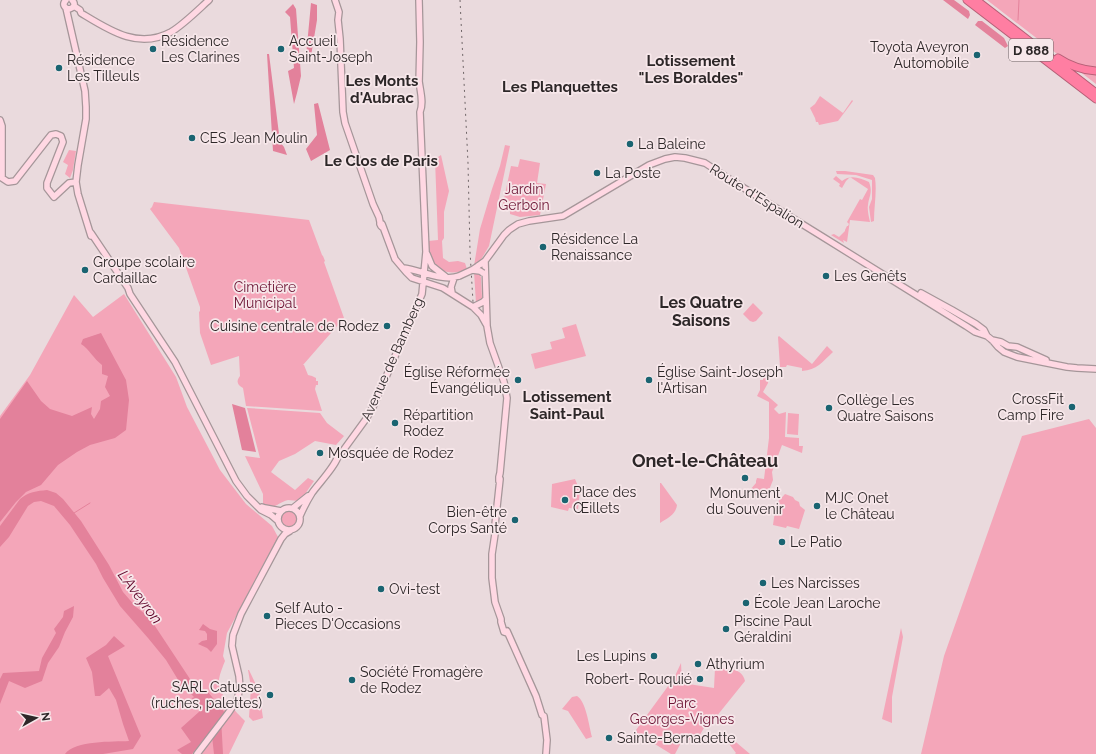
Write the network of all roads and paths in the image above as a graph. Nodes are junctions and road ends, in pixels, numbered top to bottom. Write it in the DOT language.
graph roads {
  1 [pos="66,0"];
  2 [pos="72,0"];
  3 [pos="209,0"];
  4 [pos="416,0"];
  5 [pos="419,0"];
  6 [pos="967,0"];
  7 [pos="976,0"];
  8 [pos="336,3"];
  9 [pos="70,8"];
  10 [pos="1029,41"];
  11 [pos="418,63"];
  12 [pos="1096,71"];
  13 [pos="1064,80"];
  14 [pos="1096,93"];
  15 [pos="1096,100"];
  16 [pos="0,120"];
  17 [pos="76,182"];
  18 [pos="426,252"];
  19 [pos="485,261"];
  20 [pos="432,266"];
  21 [pos="413,269"];
  22 [pos="404,270"];
  23 [pos="472,270"];
  24 [pos="484,274"];
  25 [pos="444,277"];
  26 [pos="456,277"];
  27 [pos="412,278"];
  28 [pos="427,279"];
  29 [pos="422,292"];
  30 [pos="452,293"];
  31 [pos="484,300"];
  32 [pos="474,307"];
  33 [pos="487,326"];
  34 [pos="992,340"];
  35 [pos="1057,365"];
  36 [pos="1096,369"];
  37 [pos="312,494"];
  38 [pos="255,503"];
  39 [pos="293,508"];
  40 [pos="280,511"];
  41 [pos="300,516"];
  42 [pos="278,521"];
  43 [pos="281,528"];
  44 [pos="290,531"];
  45 [pos="281,539"];
  46 [pos="197,754"];
  47 [pos="546,754"];
  1 -- 9 [label="main road"];
  2 -- 9 [label="main road"];
  3 -- 9 [label="main road"];
  4 -- 11 [label="main road"];
  5 -- 11 [label="main road"];
  6 -- 15 [label="highway, D 888"];
  7 -- 10 [label="highway, D 888"];
  8 -- 22 [label="main road"];
  9 -- 17 [label="main road"];
  10 -- 12 [label="highway"];
  10 -- 14 [label="highway, D 888"];
  11 -- 18 [label="main road"];
  13 -- 15 [label="highway"];
  16 -- 17 [label="main road"];
  17 -- 38 [label="main road"];
  18 -- 20 [label="main road"];
  18 -- 21 [label="main road"];
  18 -- 28 [label="main road"];
  19 -- 23 [label="main road, Route d'Espalion, bridge"];
  19 -- 24 [label="main road"];
  19 -- 34 [label="main road, Route d'Espalion"];
  20 -- 25 [label="main road"];
  20 -- 28 [label="main road"];
  21 -- 22 [label="main road"];
  21 -- 28 [label="main road"];
  22 -- 27 [label="main road"];
  22 -- 28 [label="main road"];
  23 -- 24 [label="main road, bridge"];
  23 -- 26 [label="main road, bridge"];
  24 -- 31 [label="main road"];
  25 -- 26 [label="main road"];
  25 -- 28 [label="main road"];
  26 -- 30 [label="main road"];
  27 -- 28 [label="main road"];
  27 -- 29 [label="main road"];
  28 -- 29 [label="main road, Avenue de Bamberg"];
  28 -- 30 [label="main road"];
  29 -- 37 [label="main road, Avenue de Bamberg"];
  30 -- 32 [label="main road"];
  31 -- 32 [label="main road"];
  31 -- 33 [label="main road"];
  32 -- 33 [label="main road"];
  33 -- 47 [label="main road"];
  34 -- 35 [label="main road"];
  34 -- 35 [label="main road"];
  35 -- 36 [label="main road"];
  37 -- 39 [label="main road, Avenue de Bamberg"];
  37 -- 41 [label="main road, Avenue de Bamberg"];
  38 -- 40 [label="main road"];
  38 -- 42 [label="main road"];
  39 -- 40 [label="main road"];
  39 -- 41 [label="main road"];
  40 -- 42 [label="main road"];
  41 -- 44 [label="main road"];
  42 -- 43 [label="main road"];
  43 -- 44 [label="main road"];
  43 -- 45 [label="main road"];
  44 -- 45 [label="main road"];
  45 -- 46 [label="main road"];
}
